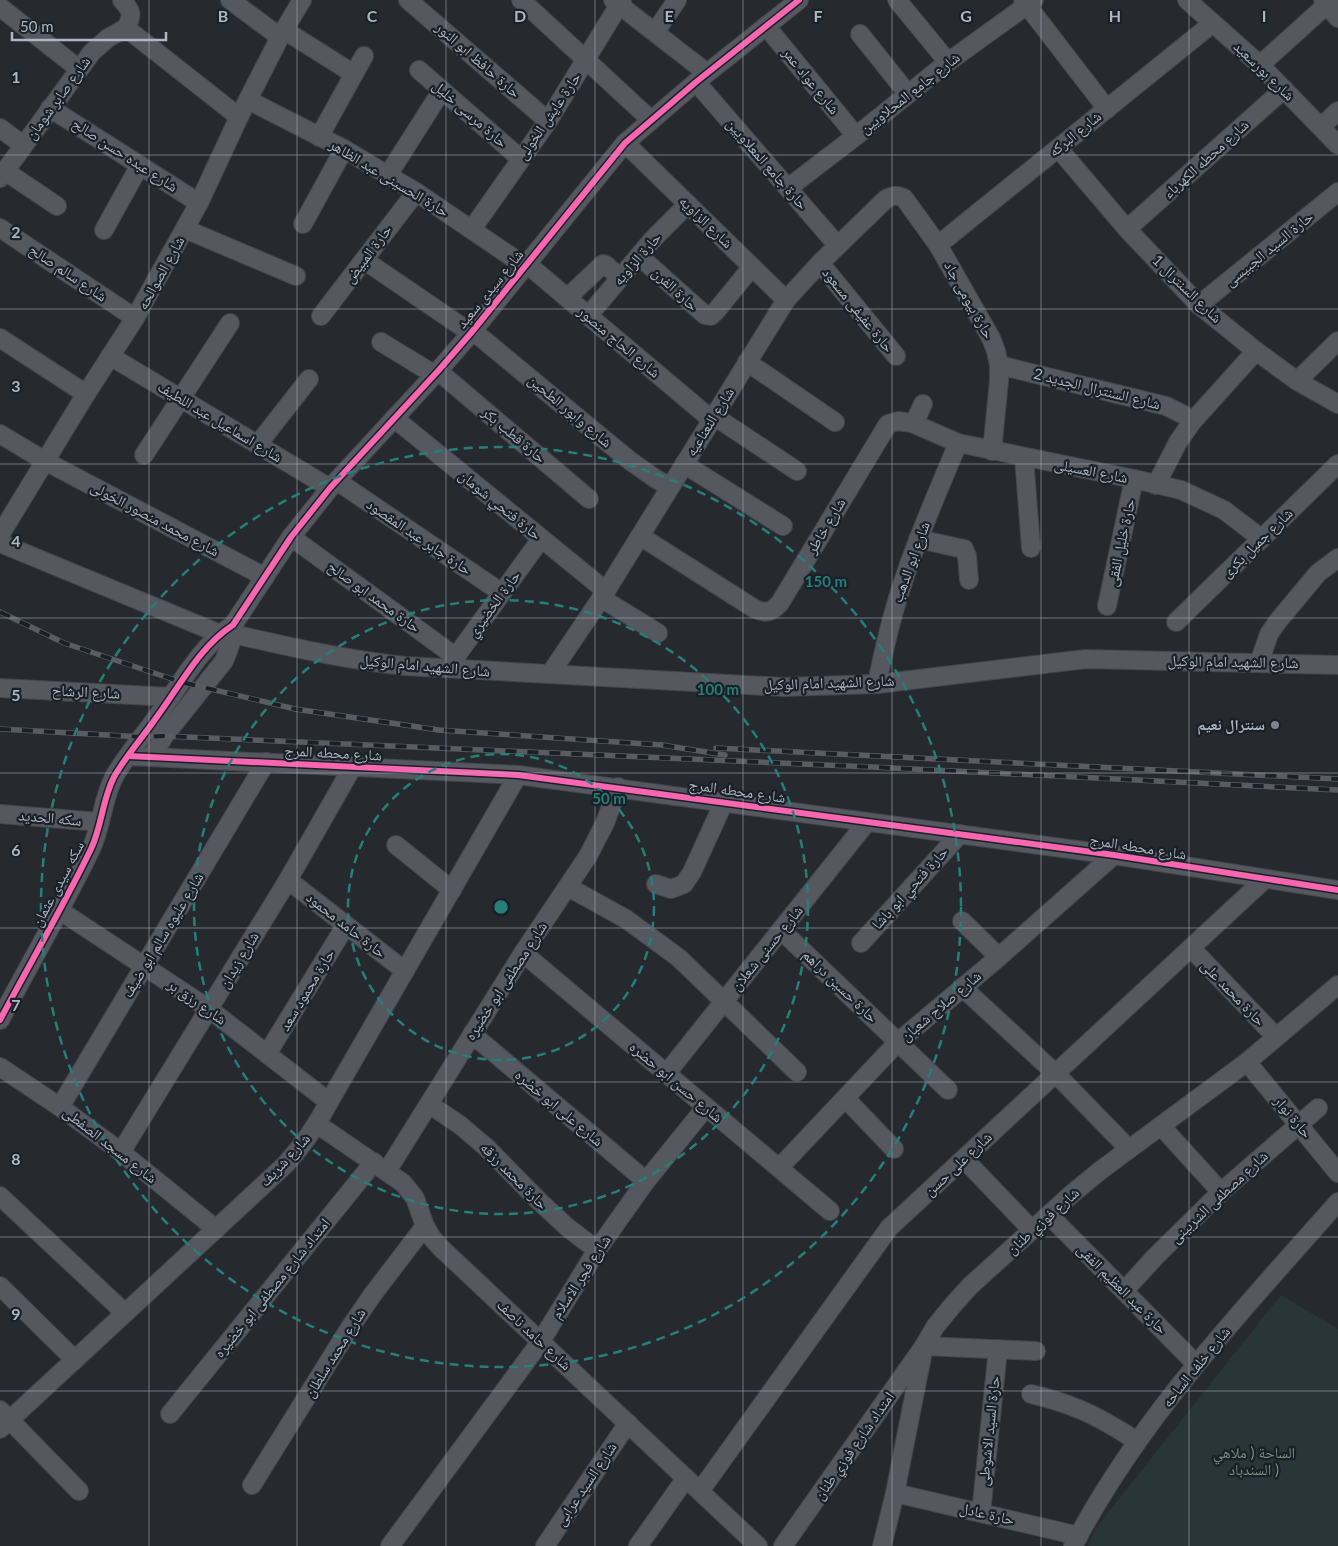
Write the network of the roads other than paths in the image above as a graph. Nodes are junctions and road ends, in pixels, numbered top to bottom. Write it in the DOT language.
graph roads {
  1 [pos="122,0"];
  2 [pos="230,0"];
  3 [pos="302,0"];
  4 [pos="408,0"];
  5 [pos="521,0"];
  6 [pos="677,0"];
  7 [pos="799,0"];
  8 [pos="897,0"];
  9 [pos="1187,0"];
  10 [pos="618,2"];
  11 [pos="1028,2"];
  12 [pos="1327,2"];
  13 [pos="0,7"];
  14 [pos="1338,18"];
  15 [pos="1213,23"];
  16 [pos="766,26"];
  17 [pos="126,28"];
  18 [pos="655,32"];
  19 [pos="282,33"];
  20 [pos="860,34"];
  21 [pos="364,56"];
  22 [pos="586,60"];
  23 [pos="948,62"];
  24 [pos="1260,65"];
  25 [pos="79,69"];
  26 [pos="419,70"];
  27 [pos="354,74"];
  28 [pos="701,78"];
  29 [pos="1284,89"];
  30 [pos="442,90"];
  31 [pos="908,94"];
  32 [pos="248,100"];
  33 [pos="50,108"];
  34 [pos="1107,109"];
  35 [pos="1338,111"];
  36 [pos="239,117"];
  37 [pos="651,120"];
  38 [pos="548,121"];
  39 [pos="1321,127"];
  40 [pos="0,128"];
  41 [pos="856,136"];
  42 [pos="320,137"];
  43 [pos="625,143"];
  44 [pos="23,145"];
  45 [pos="1338,145"];
  46 [pos="1058,148"];
  47 [pos="344,149"];
  48 [pos="521,159"];
  49 [pos="140,165"];
  50 [pos="2,175"];
  51 [pos="388,175"];
  52 [pos="788,188"];
  53 [pos="416,192"];
  54 [pos="1338,192"];
  55 [pos="898,196"];
  56 [pos="199,203"];
  57 [pos="688,204"];
  58 [pos="57,206"];
  59 [pos="303,224"];
  60 [pos="0,228"];
  61 [pos="185,229"];
  62 [pos="472,229"];
  63 [pos="1127,229"];
  64 [pos="104,230"];
  65 [pos="938,245"];
  66 [pos="838,246"];
  67 [pos="639,256"];
  68 [pos="364,260"];
  69 [pos="820,263"];
  70 [pos="526,265"];
  71 [pos="752,267"];
  72 [pos="296,276"];
  73 [pos="620,278"];
  74 [pos="567,298"];
  75 [pos="786,300"];
  76 [pos="1200,305"];
  77 [pos="321,316"];
  78 [pos="588,316"];
  79 [pos="135,318"];
  80 [pos="230,323"];
  81 [pos="472,332"];
  82 [pos="0,338"];
  83 [pos="1338,341"];
  84 [pos="381,342"];
  85 [pos="1256,352"];
  86 [pos="110,356"];
  87 [pos="896,356"];
  88 [pos="748,362"];
  89 [pos="999,365"];
  90 [pos="437,373"];
  91 [pos="309,379"];
  92 [pos="1297,381"];
  93 [pos="86,394"];
  94 [pos="181,398"];
  95 [pos="923,404"];
  96 [pos="1338,404"];
  97 [pos="394,418"];
  98 [pos="713,418"];
  99 [pos="835,422"];
  100 [pos="1192,422"];
  101 [pos="912,423"];
  102 [pos="0,434"];
  103 [pos="258,444"];
  104 [pos="958,444"];
  105 [pos="992,451"];
  106 [pos="144,455"];
  107 [pos="1024,457"];
  108 [pos="45,461"];
  109 [pos="684,464"];
  110 [pos="1338,464"];
  111 [pos="797,471"];
  112 [pos="1134,479"];
  113 [pos="334,484"];
  114 [pos="1156,485"];
  115 [pos="670,487"];
  116 [pos="590,499"];
  117 [pos="783,526"];
  118 [pos="0,535"];
  119 [pos="640,536"];
  120 [pos="291,537"];
  121 [pos="541,539"];
  122 [pos="918,539"];
  123 [pos="1262,539"];
  124 [pos="0,543"];
  125 [pos="1030,548"];
  126 [pos="1338,558"];
  127 [pos="265,577"];
  128 [pos="969,580"];
  129 [pos="502,594"];
  130 [pos="604,595"];
  131 [pos="1107,606"];
  132 [pos="1176,622"];
  133 [pos="229,631"];
  134 [pos="658,633"];
  135 [pos="452,663"];
  136 [pos="1259,663"];
  137 [pos="1338,665"];
  138 [pos="550,674"];
  139 [pos="877,684"];
  140 [pos="0,688"];
  141 [pos="172,697"];
  142 [pos="129,756"];
  143 [pos="152,757"];
  144 [pos="266,762"];
  145 [pos="353,766"];
  146 [pos="518,774"];
  147 [pos="618,787"];
  148 [pos="724,802"];
  149 [pos="0,814"];
  150 [pos="100,822"];
  151 [pos="867,822"];
  152 [pos="960,834"];
  153 [pos="396,846"];
  154 [pos="1114,856"];
  155 [pos="1265,879"];
  156 [pos="288,880"];
  157 [pos="656,884"];
  158 [pos="568,887"];
  159 [pos="452,890"];
  160 [pos="1338,890"];
  161 [pos="59,910"];
  162 [pos="962,920"];
  163 [pos="346,925"];
  164 [pos="781,930"];
  165 [pos="861,943"];
  166 [pos="1191,948"];
  167 [pos="523,953"];
  168 [pos="999,956"];
  169 [pos="144,966"];
  170 [pos="405,971"];
  171 [pos="1338,985"];
  172 [pos="962,988"];
  173 [pos="724,1002"];
  174 [pos="209,1009"];
  175 [pos="0,1020"];
  176 [pos="472,1034"];
  177 [pos="1276,1038"];
  178 [pos="898,1042"];
  179 [pos="267,1054"];
  180 [pos="1247,1062"];
  181 [pos="0,1067"];
  182 [pos="797,1072"];
  183 [pos="666,1074"];
  184 [pos="1056,1074"];
  185 [pos="948,1090"];
  186 [pos="845,1098"];
  187 [pos="329,1102"];
  188 [pos="429,1104"];
  189 [pos="60,1107"];
  190 [pos="706,1107"];
  191 [pos="1318,1108"];
  192 [pos="317,1124"];
  193 [pos="1298,1124"];
  194 [pos="1161,1126"];
  195 [pos="894,1149"];
  196 [pos="1129,1149"];
  197 [pos="121,1152"];
  198 [pos="964,1159"];
  199 [pos="380,1167"];
  200 [pos="779,1168"];
  201 [pos="1338,1173"];
  202 [pos="646,1181"];
  203 [pos="1221,1192"];
  204 [pos="0,1196"];
  205 [pos="1338,1202"];
  206 [pos="830,1211"];
  207 [pos="1049,1215"];
  208 [pos="425,1226"];
  209 [pos="216,1230"];
  210 [pos="1032,1230"];
  211 [pos="597,1250"];
  212 [pos="0,1286"];
  213 [pos="1124,1291"];
  214 [pos="125,1314"];
  215 [pos="541,1341"];
  216 [pos="924,1346"];
  217 [pos="998,1349"];
  218 [pos="1036,1351"];
  219 [pos="74,1360"];
  220 [pos="1196,1364"];
  221 [pos="1031,1394"];
  222 [pos="170,1414"];
  223 [pos="3,1419"];
  224 [pos="628,1423"];
  225 [pos="1137,1441"];
  226 [pos="686,1478"];
  227 [pos="252,1485"];
  228 [pos="79,1491"];
  229 [pos="700,1491"];
  230 [pos="895,1492"];
  231 [pos="981,1513"];
  232 [pos="1076,1541"];
  233 [pos="390,1546"];
  234 [pos="545,1546"];
  235 [pos="638,1546"];
  236 [pos="758,1546"];
  237 [pos="783,1546"];
  238 [pos="882,1546"];
  1 -- 17 [label="street"];
  2 -- 19 [label="street"];
  3 -- 19 [label="street, شارع الصوالحه"];
  4 -- 38 [label="street, حارة حافظ ابو النور"];
  5 -- 22 [label="street"];
  6 -- 18 [label="street"];
  7 -- 16 [label="street, شارع سيدى سعيد"];
  8 -- 23 [label="street"];
  9 -- 15 [label="street, شارع بورسعيد"];
  10 -- 18 [label="street, حارة جامع المعلاويين"];
  10 -- 22 [label="street, حارة عايش الخولى"];
  11 -- 23 [label="street, شارع جامع المحلاويين"];
  11 -- 34 [label="street"];
  12 -- 14 [label="street"];
  12 -- 24 [label="street"];
  13 -- 25 [label="street"];
  15 -- 24 [label="street, شارع بورسعيد"];
  15 -- 34 [label="street, شارع البركه"];
  16 -- 28 [label="street, شارع سيدى سعيد"];
  16 -- 41 [label="street, شارع عواد عمر"];
  17 -- 25 [label="street, شارع صابر شومان"];
  17 -- 36 [label="street"];
  18 -- 28 [label="street, حارة جامع المعلاويين"];
  19 -- 27 [label="street"];
  19 -- 32 [label="street, شارع الصوالحه"];
  20 -- 31 [label="street"];
  21 -- 27 [label="street"];
  22 -- 37 [label="street"];
  22 -- 38 [label="street, حارة عايش الخولى"];
  23 -- 31 [label="street, شارع جامع المحلاويين"];
  24 -- 29 [label="street, شارع بورسعيد"];
  25 -- 33 [label="street, شارع صابر شومان"];
  26 -- 30 [label="street, حارة مرسى خليل"];
  27 -- 42 [label="street"];
  28 -- 37 [label="street, شارع سيدى سعيد"];
  28 -- 52 [label="street, حارة جامع المعلاويين"];
  29 -- 39 [label="street, شارع بورسعيد"];
  29 -- 63 [label="street, شارع محطه الكهرباء"];
  30 -- 48 [label="street, حارة مرسى خليل"];
  30 -- 51 [label="street"];
  31 -- 41 [label="street, شارع جامع المحلاويين"];
  32 -- 36 [label="street, شارع الصوالحه"];
  32 -- 42 [label="street, حارة الحسينى عبد الظاهر"];
  33 -- 44 [label="street, شارع صابر شومان"];
  33 -- 49 [label="street, شارع عبده حسن صالح"];
  34 -- 46 [label="street, شارع البركه"];
  35 -- 39 [label="street"];
  36 -- 56 [label="street, شارع الصوالحه"];
  37 -- 43 [label="street, شارع سيدى سعيد"];
  38 -- 48 [label="street, حارة عايش الخولى"];
  39 -- 45 [label="street, شارع بورسعيد"];
  40 -- 44 [label="street"];
  41 -- 52 [label="street, شارع جامع المحلاويين"];
  42 -- 47 [label="street, حارة الحسينى عبد الظاهر"];
  43 -- 57 [label="street, شارع الزاويه"];
  43 -- 70 [label="street, شارع سيدى سعيد"];
  44 -- 50 [label="street, شارع صابر شومان"];
  46 -- 63 [label="street, شارع السنترال 1"];
  46 -- 65 [label="street, شارع البركه"];
  47 -- 51 [label="street, حارة الحسينى عبد الظاهر"];
  47 -- 59 [label="street"];
  48 -- 62 [label="street, حارة عايش الخولى"];
  49 -- 56 [label="street, شارع عبده حسن صالح"];
  49 -- 64 [label="street"];
  50 -- 58 [label="street"];
  51 -- 53 [label="street, حارة الحسينى عبد الظاهر"];
  52 -- 66 [label="street, حارة جامع المعلاويين"];
  53 -- 62 [label="street, حارة الحسينى عبد الظاهر"];
  53 -- 68 [label="street, حارة المبيض"];
  54 -- 76 [label="street, حارة السيد الجبيسى"];
  55 -- 65 [label="street, حارة بيومى جاد"];
  55 -- 66 [label="street, شارع النعناعيه"];
  56 -- 61 [label="street, شارع الصوالحه"];
  57 -- 67 [label="street, حارة الزاويه"];
  57 -- 71 [label="street, شارع الزاويه"];
  60 -- 79 [label="street, شارع سالم صالح"];
  61 -- 72 [label="street"];
  61 -- 79 [label="street, شارع الصوالحه"];
  62 -- 70 [label="street, حارة الحسينى عبد الظاهر"];
  63 -- 76 [label="street, شارع السنترال 1"];
  65 -- 89 [label="street, حارة بيومى جاد"];
  66 -- 69 [label="street, شارع النعناعيه"];
  67 -- 71 [label="street, حارة الفرن"];
  67 -- 73 [label="street, حارة الزاويه"];
  68 -- 77 [label="street, حارة المبيض"];
  68 -- 81 [label="street, شارع وابور الطحين"];
  69 -- 75 [label="street, شارع النعناعيه"];
  69 -- 87 [label="street, حارة عفيفى مسعود"];
  70 -- 74 [label="street, شارع الحاج منصور"];
  70 -- 81 [label="street, شارع سيدى سعيد"];
  71 -- 75 [label="street, شارع الزاويه"];
  73 -- 74 [label="street"];
  73 -- 78 [label="street, حارة الزاويه"];
  74 -- 78 [label="street, شارع الحاج منصور"];
  75 -- 88 [label="street, شارع النعناعيه"];
  76 -- 85 [label="street, شارع السنترال 1"];
  78 -- 98 [label="street, شارع الحاج منصور"];
  79 -- 86 [label="street, شارع الصوالحه"];
  80 -- 94 [label="street"];
  81 -- 90 [label="street, شارع سيدى سعيد"];
  81 -- 115 [label="street, شارع وابور الطحين"];
  82 -- 93 [label="street"];
  83 -- 92 [label="street"];
  84 -- 90 [label="street, حارة قطب بكر"];
  85 -- 92 [label="street, شارع السنترال 1"];
  85 -- 100 [label="street"];
  86 -- 93 [label="street, شارع الصوالحه"];
  86 -- 94 [label="street, شارع اسماعيل عبد اللطيف"];
  88 -- 98 [label="street, شارع النعناعيه"];
  88 -- 99 [label="street"];
  89 -- 100 [label="street, شارع السنترال الجديد 2"];
  89 -- 105 [label="street, حارة بيومى جاد"];
  90 -- 97 [label="street, شارع سيدى سعيد"];
  90 -- 116 [label="street, حارة قطب بكر"];
  91 -- 103 [label="street"];
  92 -- 96 [label="street, شارع السنترال 1"];
  93 -- 108 [label="street, شارع الصوالحه"];
  94 -- 103 [label="street, شارع اسماعيل عبد اللطيف"];
  94 -- 106 [label="street"];
  95 -- 101 [label="street"];
  97 -- 113 [label="street, شارع سيدى سعيد"];
  97 -- 121 [label="street, حارة فتحي شومان"];
  98 -- 109 [label="street, شارع النعناعيه"];
  98 -- 111 [label="street, شارع الحاج منصور"];
  100 -- 114 [label="street"];
  101 -- 104 [label="street, شارع العسيلى"];
  101 -- 119 [label="street, شارع خاطر"];
  102 -- 108 [label="street, شارع محمد منصور الخولى"];
  103 -- 113 [label="street, شارع اسماعيل عبد اللطيف"];
  104 -- 105 [label="street, شارع العسيلى"];
  104 -- 122 [label="street, شارع ابو الدهب"];
  105 -- 107 [label="street, شارع العسيلى"];
  107 -- 112 [label="street, شارع العسيلى"];
  107 -- 125 [label="street"];
  108 -- 118 [label="street, شارع الصوالحه"];
  108 -- 127 [label="street, شارع محمد منصور الخولى"];
  109 -- 115 [label="street, شارع النعناعيه"];
  109 -- 117 [label="street"];
  110 -- 123 [label="street, شارع جميل بكرى"];
  112 -- 114 [label="street, شارع العسيلى"];
  112 -- 131 [label="street, حارة خليل الفقى"];
  113 -- 120 [label="street, شارع سيدى سعيد"];
  113 -- 129 [label="street, حارة جابر عبد المقصود"];
  114 -- 123 [label="street, شارع العسيلى"];
  115 -- 119 [label="street, شارع النعناعيه"];
  119 -- 130 [label="street, شارع النعناعيه"];
  120 -- 127 [label="street, شارع سيدى سعيد"];
  120 -- 135 [label="street, حارة محمد ابو صالح"];
  121 -- 129 [label="street, حارة الخضيري"];
  121 -- 130 [label="street, حارة فتحي شومان"];
  122 -- 128 [label="street"];
  122 -- 139 [label="street, شارع ابو الدهب"];
  123 -- 132 [label="street, شارع جميل بكرى"];
  124 -- 133 [label="street, شارع الشهيد امام الوكيل"];
  126 -- 136 [label="street"];
  127 -- 133 [label="street, شارع سيدى سعيد"];
  129 -- 135 [label="street, حارة الخضيري"];
  130 -- 134 [label="street, حارة فتحي شومان"];
  130 -- 138 [label="street, شارع النعناعيه"];
  133 -- 135 [label="street, شارع الشهيد امام الوكيل"];
  133 -- 141 [label="street, سكه سيدى عثمان"];
  133 -- 143 [label="street"];
  135 -- 138 [label="street, شارع الشهيد امام الوكيل"];
  136 -- 137 [label="street, شارع الشهيد امام الوكيل"];
  136 -- 139 [label="street, شارع الشهيد امام الوكيل"];
  138 -- 139 [label="street, شارع الشهيد امام الوكيل"];
  140 -- 141 [label="street, شارع الرشاح"];
  141 -- 142 [label="street, سكه سيدى عثمان"];
  142 -- 143 [label="street, شارع محطه المرج"];
  142 -- 150 [label="street, سكه سيدى عثمان"];
  143 -- 144 [label="street, شارع محطه المرج"];
  144 -- 145 [label="street, شارع محطه المرج"];
  144 -- 169 [label="street, شارع عليوه سالم ابو ضيف"];
  145 -- 146 [label="street, شارع محطه المرج"];
  145 -- 156 [label="street, شارع زيدان"];
  146 -- 147 [label="street, شارع محطه المرج"];
  146 -- 159 [label="street, شارع شريف"];
  147 -- 148 [label="street, شارع محطه المرج"];
  147 -- 158 [label="street, شارع مصطفى ابو خضيره"];
  148 -- 151 [label="street, شارع محطه المرج"];
  148 -- 157 [label="street"];
  149 -- 150 [label="street, سكه الحديد"];
  150 -- 161 [label="street, سكه سيدى عثمان"];
  151 -- 152 [label="street, شارع محطه المرج"];
  151 -- 164 [label="street, شارع حسنى شعلان"];
  152 -- 154 [label="street, شارع محطه المرج"];
  152 -- 165 [label="street, حارة فتحي ابو باشا"];
  153 -- 159 [label="street"];
  154 -- 155 [label="street, شارع محطه المرج"];
  154 -- 168 [label="street, شارع صلاح شعبان"];
  155 -- 160 [label="street, شارع محطه المرج"];
  155 -- 166 [label="street, شارع على حسن"];
  156 -- 163 [label="street, حارة حامد محمود"];
  156 -- 174 [label="street, شارع زيدان"];
  158 -- 167 [label="street, شارع مصطفى ابو خضيره"];
  158 -- 173 [label="street"];
  159 -- 170 [label="street, شارع شريف"];
  161 -- 169 [label="street, شارع رزق بر"];
  161 -- 175 [label="street, سكه سيدى عثمان"];
  162 -- 168 [label="street"];
  163 -- 170 [label="street, حارة حامد محمود"];
  163 -- 179 [label="street, حارة محمود سعد"];
  164 -- 173 [label="street, شارع حسنى شعلان"];
  164 -- 178 [label="street, حارة حسين دراهم"];
  166 -- 177 [label="street, حارة محمد على"];
  166 -- 184 [label="street, شارع على حسن"];
  167 -- 176 [label="street, شارع مصطفى ابو خضيره"];
  167 -- 183 [label="street, شارع حسن ابو حضره"];
  168 -- 172 [label="street, شارع صلاح شعبان"];
  169 -- 174 [label="street, شارع رزق بر"];
  169 -- 189 [label="street, شارع عليوه سالم ابو ضيف"];
  170 -- 187 [label="street, شارع شريف"];
  171 -- 177 [label="street, شارع فوزي طنان"];
  172 -- 178 [label="street, شارع صلاح شعبان"];
  172 -- 184 [label="street"];
  173 -- 182 [label="street"];
  173 -- 183 [label="street, شارع حسنى شعلان"];
  174 -- 179 [label="street, شارع رزق بر"];
  174 -- 197 [label="street, شارع زيدان"];
  176 -- 188 [label="street, شارع مصطفى ابو خضيره"];
  176 -- 202 [label="street, شارع على ابو خضره"];
  177 -- 180 [label="street, شارع فوزي طنان"];
  178 -- 185 [label="street"];
  178 -- 186 [label="street, شارع صلاح شعبان"];
  179 -- 187 [label="street, شارع رزق بر"];
  180 -- 193 [label="street, حارة نوار"];
  180 -- 194 [label="street, شارع فوزي طنان"];
  181 -- 189 [label="street, شارع مسجد الصفطى"];
  183 -- 190 [label="street, شارع حسن ابو حضره"];
  184 -- 196 [label="street"];
  184 -- 198 [label="street, شارع على حسن"];
  186 -- 195 [label="street"];
  186 -- 200 [label="street, شارع صلاح شعبان"];
  187 -- 192 [label="street, شارع شريف"];
  188 -- 199 [label="street, شارع مصطفى ابو خضيره"];
  188 -- 211 [label="street, حارة محمد رزقه"];
  189 -- 197 [label="street, شارع مسجد الصفطى"];
  190 -- 200 [label="street, شارع حسن ابو حضره"];
  190 -- 202 [label="street, شارع فجر الاسلام"];
  191 -- 193 [label="street, شارع مصطفى الشربينى"];
  192 -- 199 [label="street, شارع حامد ناصف"];
  192 -- 209 [label="street, شارع شريف"];
  193 -- 201 [label="street, حارة نوار"];
  193 -- 203 [label="street, شارع مصطفى الشربينى"];
  194 -- 196 [label="street, شارع فوزي طنان"];
  194 -- 203 [label="street"];
  196 -- 207 [label="street, شارع فوزي طنان"];
  197 -- 209 [label="street, شارع مسجد الصفطى"];
  198 -- 210 [label="street"];
  198 -- 229 [label="street, شارع على حسن"];
  199 -- 208 [label="street, شارع حامد ناصف"];
  199 -- 222 [label="street, امتداد شارع مصطفى ابو خضيره"];
  200 -- 206 [label="street, شارع حسن ابو حضره"];
  202 -- 211 [label="street, شارع فجر الاسلام"];
  203 -- 213 [label="street, شارع مصطفى الشربينى"];
  204 -- 214 [label="street"];
  205 -- 220 [label="street, شارع خلف الساحه"];
  207 -- 210 [label="street, شارع فوزي طنان"];
  207 -- 213 [label="street, حارة عبد العظيم الفقى"];
  208 -- 215 [label="street, شارع حامد ناصف"];
  208 -- 227 [label="street, شارع محمد سلطان"];
  209 -- 214 [label="street, شارع شريف"];
  210 -- 216 [label="street, شارع فوزي طنان"];
  211 -- 215 [label="street, شارع فجر الاسلام"];
  212 -- 219 [label="street"];
  213 -- 220 [label="street, حارة عبد العظيم الفقى"];
  214 -- 219 [label="street, شارع شريف"];
  215 -- 224 [label="street, شارع حامد ناصف"];
  215 -- 233 [label="street, شارع فجر الاسلام"];
  216 -- 217 [label="street"];
  216 -- 230 [label="street, شارع فوزي طنان"];
  216 -- 237 [label="street, امتداد شارع فوزي طنان"];
  217 -- 218 [label="street"];
  217 -- 231 [label="street, حارة السيد الاشوطى"];
  219 -- 223 [label="street, شارع شريف"];
  220 -- 225 [label="street, شارع خلف الساحه"];
  221 -- 225 [label="street"];
  223 -- 228 [label="street"];
  224 -- 226 [label="street, شارع حامد ناصف"];
  224 -- 234 [label="street, شارع السيد عرابى"];
  225 -- 232 [label="street, شارع خلف الساحه"];
  226 -- 229 [label="street, شارع حامد ناصف"];
  226 -- 235 [label="street"];
  229 -- 236 [label="street, شارع حامد ناصف"];
  230 -- 231 [label="street, حارة عادل"];
  230 -- 238 [label="street, شارع فوزي طنان"];
  231 -- 232 [label="street, حارة عادل"];
}
